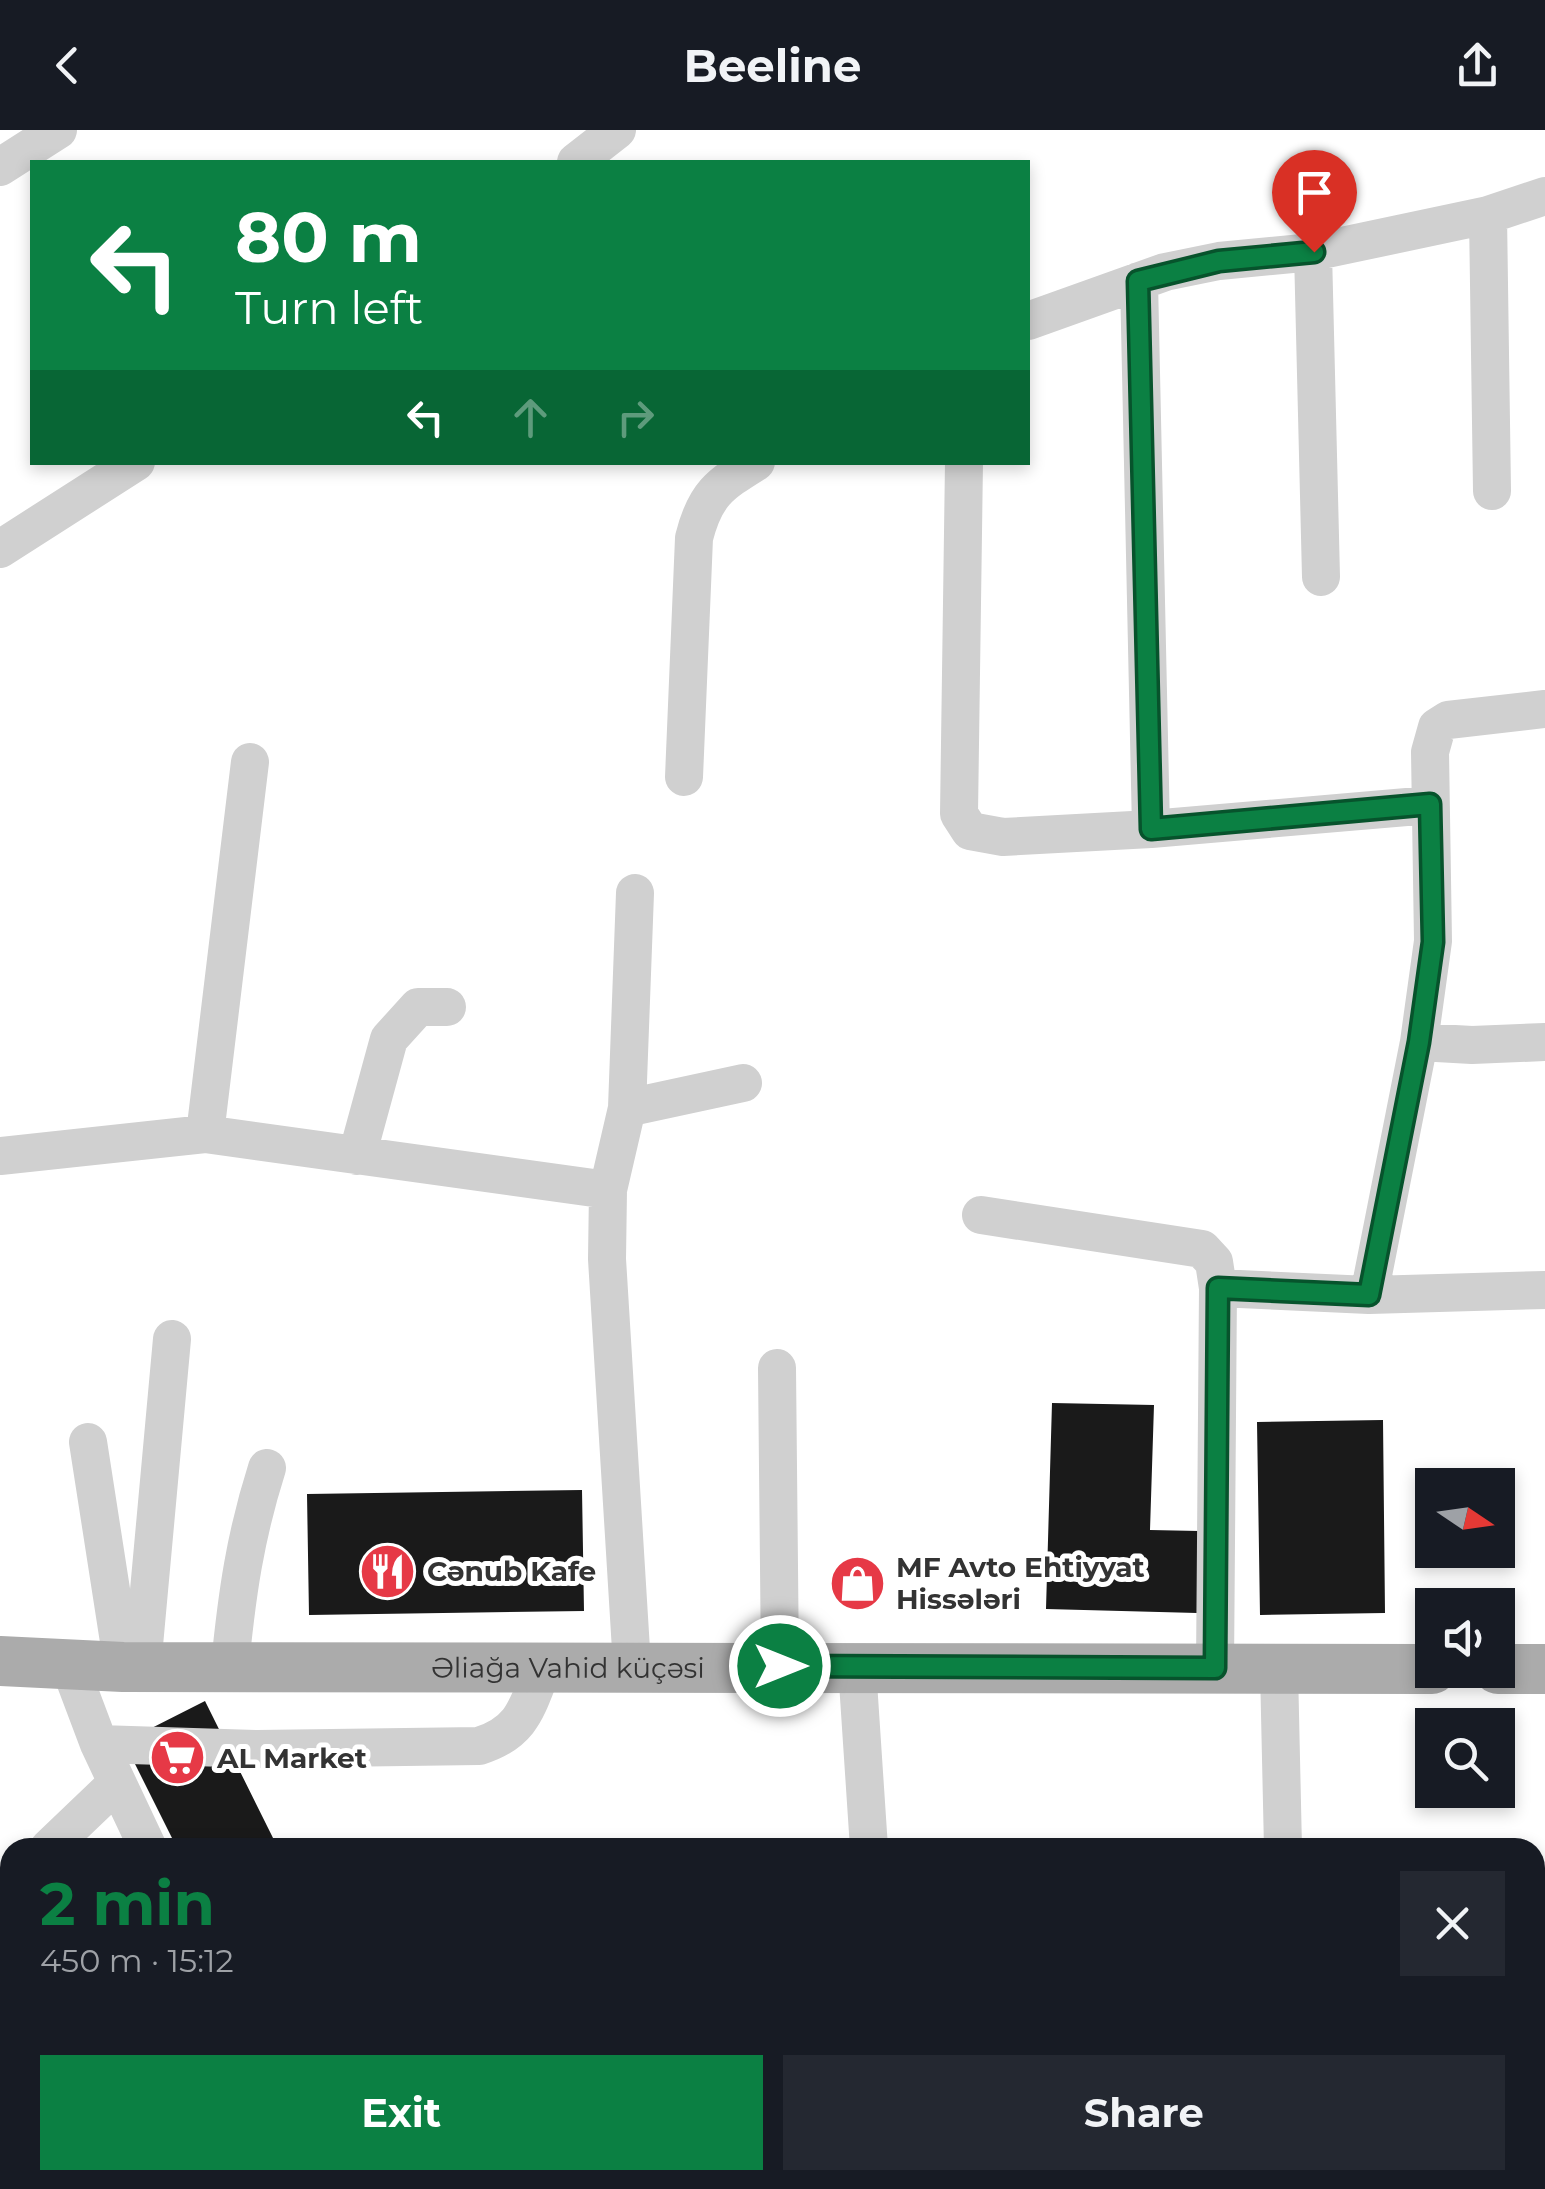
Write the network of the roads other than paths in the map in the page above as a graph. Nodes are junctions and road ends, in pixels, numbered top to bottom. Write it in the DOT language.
graph roads {
  1 [pos="58,130"];
  2 [pos="618,130"];
  3 [pos="579,160"];
  4 [pos="0,167"];
  5 [pos="1545,196"];
  6 [pos="1488,214"];
  7 [pos="1314,252"];
  8 [pos="1138,281"];
  9 [pos="1030,320"];
  10 [pos="131,465"];
  11 [pos="751,465"];
  12 [pos="964,465"];
  13 [pos="1492,491"];
  14 [pos="0,549"];
  15 [pos="1321,577"];
  16 [pos="1545,709"];
  17 [pos="250,762"];
  18 [pos="684,778"];
  19 [pos="1430,804"];
  20 [pos="1151,829"];
  21 [pos="635,893"];
  22 [pos="447,1008"];
  23 [pos="1419,1042"];
  24 [pos="1545,1042"];
  25 [pos="743,1083"];
  26 [pos="627,1108"];
  27 [pos="205,1134"];
  28 [pos="0,1156"];
  29 [pos="356,1156"];
  30 [pos="608,1190"];
  31 [pos="981,1215"];
  32 [pos="1218,1288"];
  33 [pos="1545,1290"];
  34 [pos="1369,1295"];
  35 [pos="172,1339"];
  36 [pos="777,1368"];
  37 [pos="88,1442"];
  38 [pos="267,1468"];
  39 [pos="0,1661"];
  40 [pos="70,1666"];
  41 [pos="230,1666"];
  42 [pos="544,1666"];
  43 [pos="632,1666"];
  44 [pos="780,1666"];
  45 [pos="857,1666"];
  46 [pos="133,1667"];
  47 [pos="1215,1668"];
  48 [pos="1280,1669"];
  49 [pos="1415,1669"];
  50 [pos="1515,1669"];
  51 [pos="1545,1669"];
  52 [pos="99,1744"];
  53 [pos="118,1783"];
  54 [pos="60,1838"];
  55 [pos="143,1838"];
  56 [pos="868,1838"];
  57 [pos="1283,1838"];
  1 -- 4 [label="street"];
  2 -- 3 [label="street"];
  5 -- 6 [label="street"];
  6 -- 7 [label="street"];
  6 -- 13 [label="street"];
  7 -- 8 [label="street"];
  7 -- 15 [label="street"];
  8 -- 9 [label="street"];
  8 -- 20 [label="street"];
  10 -- 14 [label="street"];
  11 -- 18 [label="street"];
  12 -- 20 [label="street"];
  16 -- 19 [label="street"];
  17 -- 27 [label="street"];
  19 -- 20 [label="street"];
  19 -- 23 [label="street"];
  21 -- 26 [label="street"];
  22 -- 29 [label="street"];
  23 -- 24 [label="street"];
  23 -- 34 [label="street"];
  25 -- 26 [label="street"];
  26 -- 30 [label="street"];
  27 -- 28 [label="street"];
  27 -- 29 [label="street"];
  29 -- 30 [label="street"];
  30 -- 43 [label="street"];
  31 -- 32 [label="street"];
  32 -- 34 [label="street"];
  32 -- 47 [label="street"];
  33 -- 34 [label="street"];
  35 -- 46 [label="street"];
  36 -- 44 [label="street"];
  37 -- 46 [label="street"];
  38 -- 41 [label="street"];
  39 -- 40 [label="main road, Əliağa Vahid küçəsi"];
  40 -- 46 [label="main road, Əliağa Vahid küçəsi"];
  40 -- 52 [label="street"];
  41 -- 42 [label="main road, Əliağa Vahid küçəsi"];
  41 -- 46 [label="main road, Əliağa Vahid küçəsi"];
  42 -- 43 [label="main road, Əliağa Vahid küçəsi"];
  42 -- 52 [label="street"];
  43 -- 44 [label="main road, Əliağa Vahid küçəsi"];
  44 -- 45 [label="main road, Əliağa Vahid küçəsi"];
  45 -- 47 [label="main road, Əliağa Vahid küçəsi"];
  45 -- 56 [label="street"];
  47 -- 48 [label="main road, Əliağa Vahid küçəsi"];
  48 -- 49 [label="main road, Əliağa Vahid küçəsi"];
  48 -- 57 [label="street"];
  50 -- 51 [label="main road"];
  52 -- 53 [label="street"];
  53 -- 54 [label="street"];
  53 -- 55 [label="street"];
}
